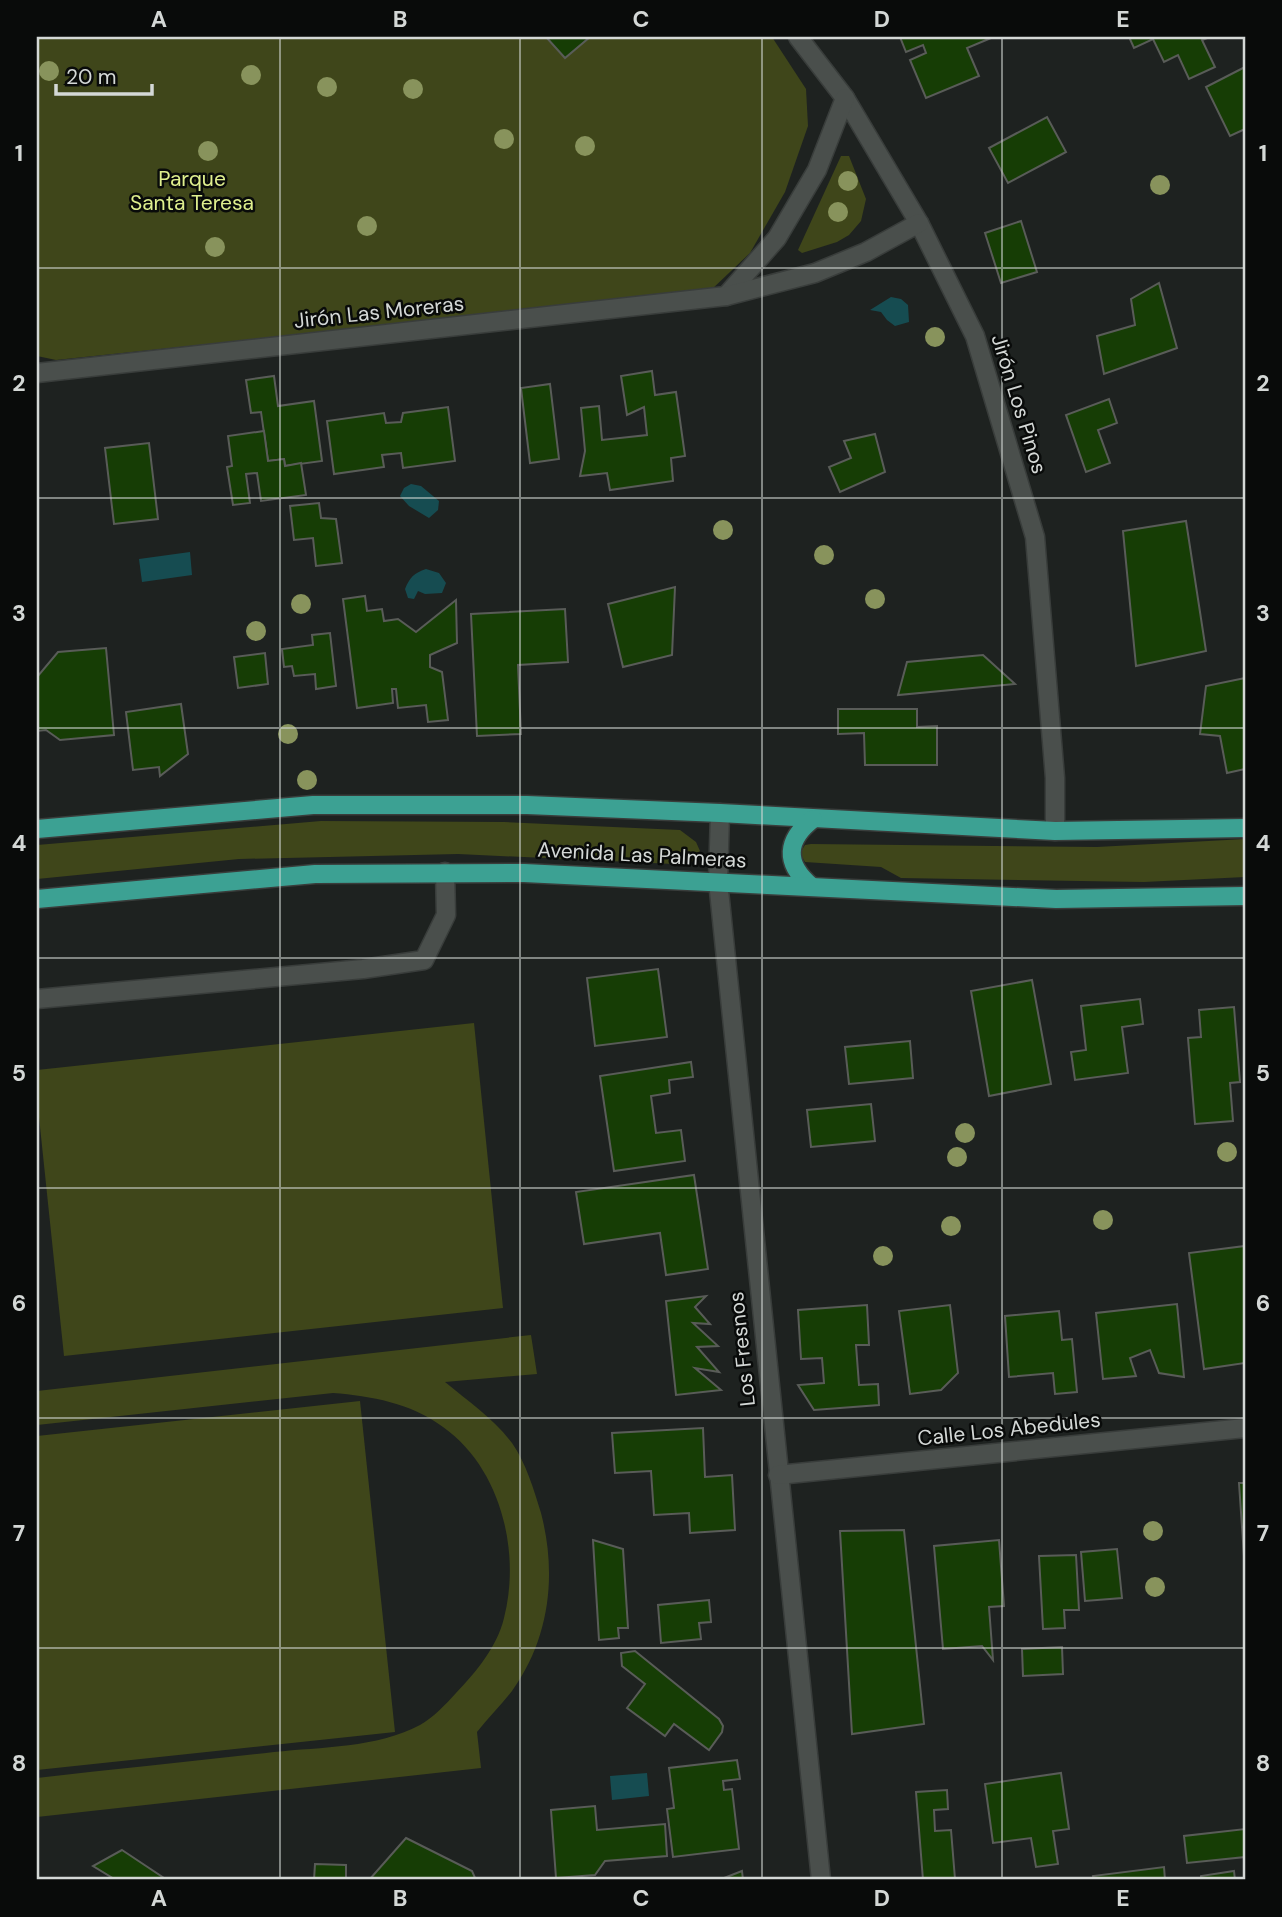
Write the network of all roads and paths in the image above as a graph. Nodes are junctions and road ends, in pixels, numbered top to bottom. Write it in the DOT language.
graph roads {
  1 [pos="798,37"];
  2 [pos="845,97"];
  3 [pos="919,223"];
  4 [pos="726,296"];
  5 [pos="37,373"];
  6 [pos="720,813"];
  7 [pos="813,819"];
  8 [pos="1245,828"];
  9 [pos="37,830"];
  10 [pos="1055,831"];
  11 [pos="445,872"];
  12 [pos="718,881"];
  13 [pos="811,886"];
  14 [pos="1245,896"];
  15 [pos="37,898"];
  16 [pos="37,999"];
  17 [pos="1245,1428"];
  18 [pos="778,1475"];
  19 [pos="821,1880"];
  1 -- 2 [label="street, Jirón Los Pinos"];
  2 -- 3 [label="street, Jirón Los Pinos"];
  2 -- 4 [label="street"];
  3 -- 4 [label="street, Jirón Las Moreras"];
  3 -- 10 [label="street, Jirón Los Pinos"];
  4 -- 5 [label="street, Jirón Las Moreras"];
  6 -- 7 [label="main road"];
  6 -- 9 [label="main road"];
  6 -- 12 [label="street, Los Fresnos"];
  7 -- 10 [label="main road"];
  7 -- 13 [label="main road"];
  8 -- 10 [label="main road"];
  11 -- 12 [label="main road, Avenida Las Palmeras"];
  11 -- 15 [label="main road, Avenida Las Palmeras"];
  11 -- 16 [label="street"];
  12 -- 13 [label="main road, Avenida Las Palmeras"];
  12 -- 18 [label="street, Los Fresnos"];
  13 -- 14 [label="main road, Avenida Las Palmeras"];
  17 -- 18 [label="street, Calle Los Abedules"];
  18 -- 19 [label="street, Los Fresnos"];
}
